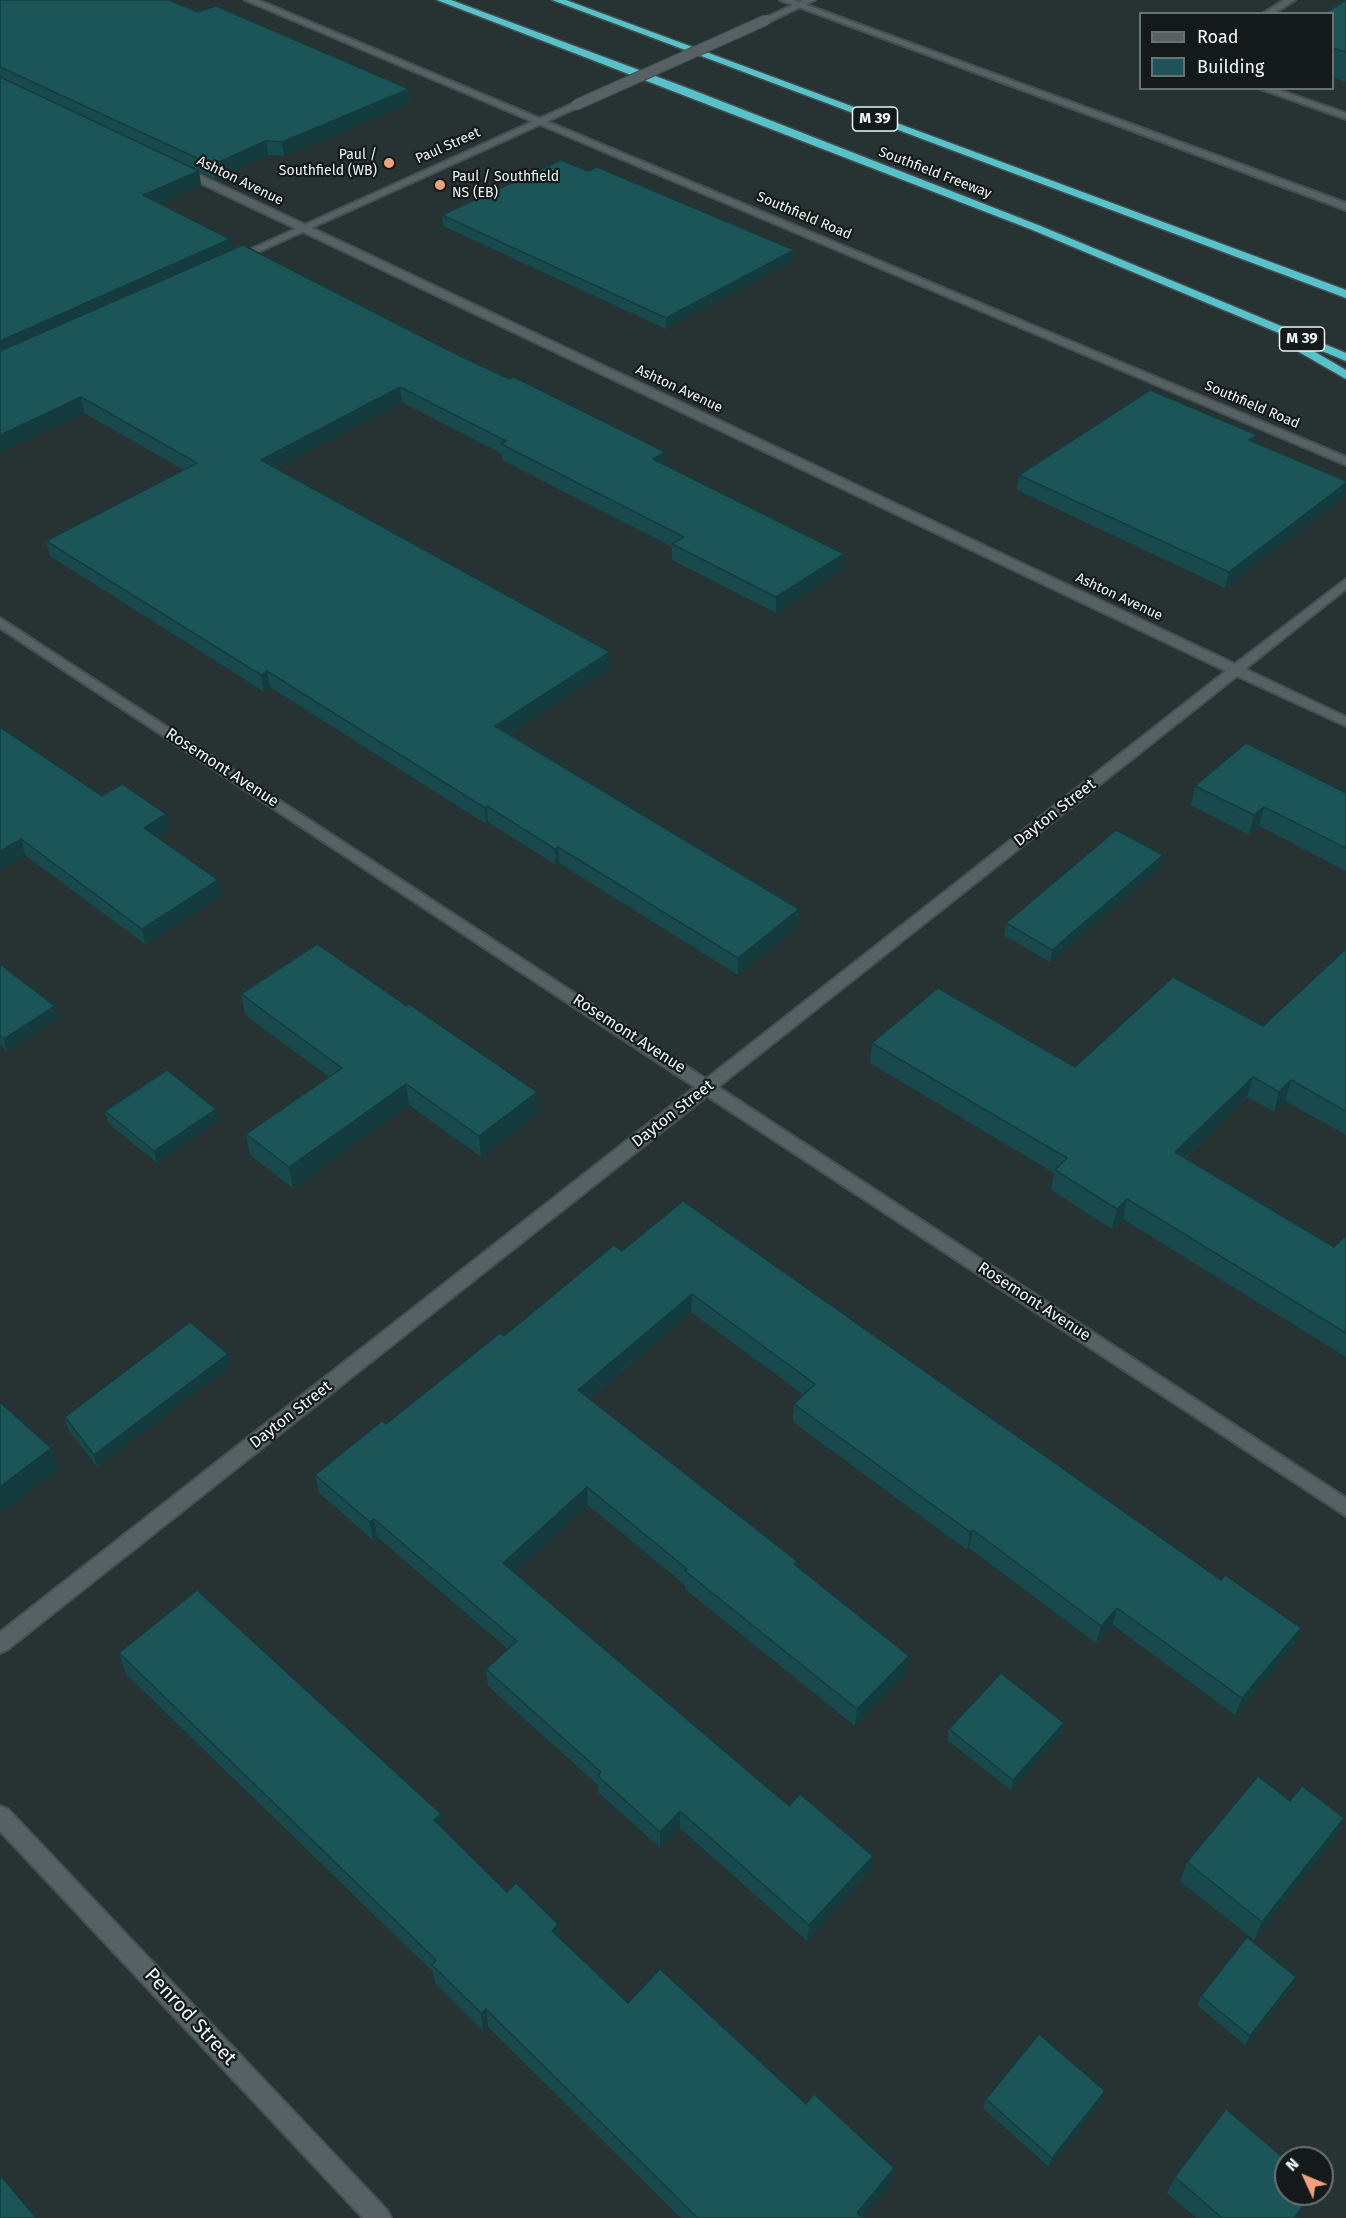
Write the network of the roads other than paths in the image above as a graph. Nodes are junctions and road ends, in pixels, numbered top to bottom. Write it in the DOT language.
graph roads {
  1 [pos="250,0"];
  2 [pos="442,0"];
  3 [pos="557,0"];
  4 [pos="785,0"];
  5 [pos="810,0"];
  6 [pos="1290,0"];
  7 [pos="800,4"];
  8 [pos="1269,12"];
  9 [pos="1268,90"];
  10 [pos="1346,117"];
  11 [pos="540,121"];
  12 [pos="170,165"];
  13 [pos="1346,207"];
  14 [pos="303,228"];
  15 [pos="217,266"];
  16 [pos="1346,294"];
  17 [pos="1258,322"];
  18 [pos="1346,357"];
  19 [pos="1346,375"];
  20 [pos="1346,461"];
  21 [pos="1346,583"];
  22 [pos="0,622"];
  23 [pos="1237,669"];
  24 [pos="1346,722"];
  25 [pos="708,1086"];
  26 [pos="1346,1508"];
  27 [pos="0,1644"];
  28 [pos="0,1816"];
  29 [pos="379,2218"];
  1 -- 11 [label="street, Southfield Road"];
  2 -- 17 [label="highway, Southfield Freeway / M 39"];
  3 -- 16 [label="highway, Southfield Freeway / M 39"];
  4 -- 7 [label="street"];
  5 -- 7 [label="street, Paul Street"];
  6 -- 8 [label="street"];
  7 -- 11 [label="street, Paul Street, bridge"];
  7 -- 13 [label="street"];
  9 -- 10 [label="street"];
  11 -- 14 [label="street, Paul Street"];
  11 -- 20 [label="street, Southfield Road"];
  12 -- 14 [label="street, Ashton Avenue"];
  14 -- 15 [label="street, Paul Street"];
  14 -- 23 [label="street, Ashton Avenue"];
  17 -- 18 [label="highway, Southfield Freeway / M 39"];
  17 -- 19 [label="highway"];
  21 -- 23 [label="street, Dayton Street"];
  22 -- 25 [label="street, Rosemont Avenue"];
  23 -- 24 [label="street, Ashton Avenue"];
  23 -- 25 [label="street, Dayton Street"];
  25 -- 26 [label="street, Rosemont Avenue"];
  25 -- 27 [label="street, Dayton Street"];
  28 -- 29 [label="street, Penrod Street"];
}
